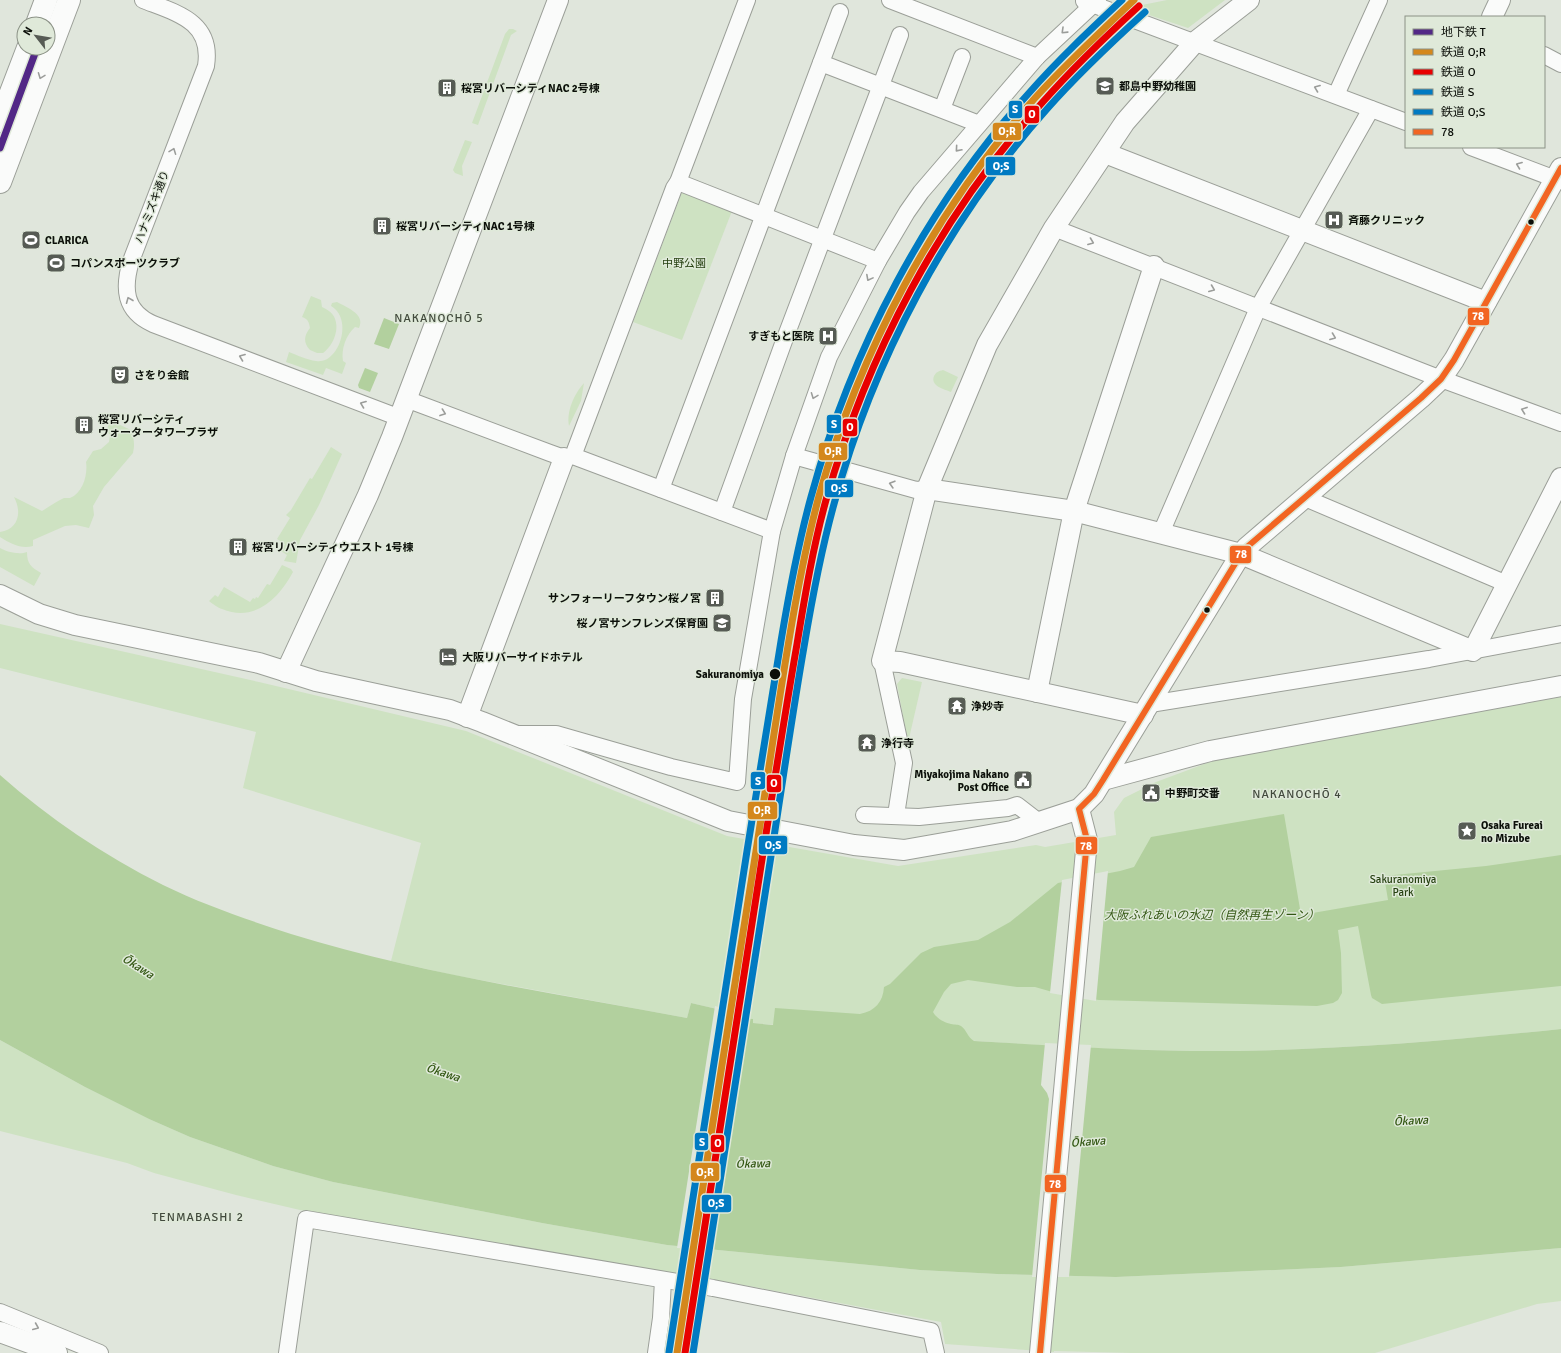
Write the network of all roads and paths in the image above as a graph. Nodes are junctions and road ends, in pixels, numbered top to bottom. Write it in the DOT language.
graph roads {
  1 [pos="46,0"];
  2 [pos="69,0"];
  3 [pos="143,0"];
  4 [pos="558,0"];
  5 [pos="747,0"];
  6 [pos="1249,0"];
  7 [pos="1379,0"];
  8 [pos="1500,0"];
  9 [pos="893,1"];
  10 [pos="1090,2"];
  11 [pos="840,12"];
  12 [pos="40,16"];
  13 [pos="1492,16"];
  14 [pos="900,35"];
  15 [pos="1195,42"];
  16 [pos="25,56"];
  17 [pos="1037,56"];
  18 [pos="1545,56"];
  19 [pos="962,57"];
  20 [pos="821,63"];
  21 [pos="1561,64"];
  22 [pos="881,86"];
  23 [pos="1336,95"];
  24 [pos="942,109"];
  25 [pos="1371,109"];
  26 [pos="0,121"];
  27 [pos="1405,122"];
  28 [pos="979,124"];
  29 [pos="1474,148"];
  30 [pos="1105,153"];
  31 [pos="1559,176"];
  32 [pos="0,182"];
  33 [pos="678,182"];
  34 [pos="763,216"];
  35 [pos="1054,228"];
  36 [pos="1302,230"];
  37 [pos="823,240"];
  38 [pos="878,261"];
  39 [pos="1154,266"];
  40 [pos="1486,302"];
  41 [pos="1258,308"];
  42 [pos="1441,379"];
  43 [pos="403,409"];
  44 [pos="1561,423"];
  45 [pos="794,456"];
  46 [pos="569,457"];
  47 [pos="1561,478"];
  48 [pos="661,489"];
  49 [pos="927,489"];
  50 [pos="1305,498"];
  51 [pos="1074,511"];
  52 [pos="722,512"];
  53 [pos="772,531"];
  54 [pos="1161,533"];
  55 [pos="1241,554"];
  56 [pos="1507,584"];
  57 [pos="0,595"];
  58 [pos="1561,634"];
  59 [pos="1473,651"];
  60 [pos="882,661"];
  61 [pos="286,672"];
  62 [pos="1561,686"];
  63 [pos="1037,692"];
  64 [pos="1146,709"];
  65 [pos="467,716"];
  66 [pos="511,734"];
  67 [pos="1103,780"];
  68 [pos="1079,809"];
  69 [pos="864,815"];
  70 [pos="896,815"];
  71 [pos="1038,822"];
  72 [pos="663,1280"];
  73 [pos="0,1312"];
  74 [pos="0,1332"];
  75 [pos="1040,1351"];
  76 [pos="57,1353"];
  77 [pos="100,1353"];
  78 [pos="287,1353"];
  79 [pos="656,1353"];
  80 [pos="936,1353"];
  1 -- 12 [label="main road"];
  2 -- 32 [label="main road, one-way"];
  43 -- 3 [label="street, ハナミズキ通り, one-way"];
  4 -- 43 [label="street"];
  5 -- 33 [label="street"];
  6 -- 15 [label="street"];
  7 -- 23 [label="street"];
  8 -- 13 [label="street"];
  9 -- 17 [label="street"];
  10 -- 15 [label="street"];
  10 -- 17 [label="street, one-way"];
  11 -- 20 [label="street"];
  14 -- 22 [label="street"];
  23 -- 15 [label="street, one-way"];
  15 -- 30 [label="street"];
  16 -- 26 [label="main road"];
  17 -- 28 [label="street"];
  18 -- 21 [label="street"];
  19 -- 24 [label="street"];
  20 -- 22 [label="street"];
  20 -- 34 [label="street"];
  22 -- 24 [label="street"];
  22 -- 37 [label="street"];
  23 -- 25 [label="street"];
  24 -- 28 [label="street"];
  25 -- 27 [label="street"];
  25 -- 36 [label="street"];
  28 -- 38 [label="street, one-way"];
  31 -- 29 [label="street, one-way"];
  30 -- 35 [label="street"];
  30 -- 36 [label="street"];
  31 -- 40 [label="street"];
  33 -- 34 [label="street"];
  33 -- 46 [label="street"];
  34 -- 37 [label="street"];
  34 -- 48 [label="street"];
  35 -- 39 [label="street, one-way"];
  35 -- 49 [label="street"];
  36 -- 40 [label="street"];
  36 -- 41 [label="street"];
  37 -- 38 [label="street"];
  37 -- 52 [label="street"];
  38 -- 45 [label="street, one-way"];
  39 -- 41 [label="street, one-way"];
  39 -- 51 [label="street"];
  40 -- 42 [label="street"];
  41 -- 42 [label="street, one-way"];
  41 -- 54 [label="street"];
  44 -- 42 [label="street, one-way"];
  42 -- 50 [label="street"];
  43 -- 46 [label="street, ハナミズキ通り, one-way"];
  43 -- 61 [label="street"];
  49 -- 45 [label="street, one-way"];
  45 -- 53 [label="street"];
  46 -- 48 [label="street, ハナミズキ通り"];
  46 -- 65 [label="street"];
  47 -- 56 [label="street"];
  48 -- 52 [label="street, ハナミズキ通り"];
  49 -- 51 [label="street"];
  49 -- 60 [label="street"];
  50 -- 55 [label="street"];
  50 -- 56 [label="street"];
  51 -- 54 [label="street"];
  51 -- 63 [label="street"];
  52 -- 53 [label="street, ハナミズキ通り"];
  53 -- 66 [label="street"];
  54 -- 55 [label="street"];
  55 -- 59 [label="street"];
  55 -- 64 [label="street"];
  56 -- 59 [label="street"];
  57 -- 61 [label="street"];
  58 -- 59 [label="street"];
  59 -- 64 [label="street"];
  60 -- 63 [label="street"];
  60 -- 70 [label="street"];
  61 -- 65 [label="street"];
  62 -- 67 [label="street"];
  63 -- 64 [label="street"];
  64 -- 67 [label="street"];
  65 -- 66 [label="street"];
  66 -- 71 [label="street"];
  67 -- 68 [label="street"];
  68 -- 71 [label="street"];
  68 -- 75 [label="street"];
  69 -- 70 [label="street"];
  70 -- 71 [label="street"];
  72 -- 78 [label="street"];
  72 -- 79 [label="street"];
  72 -- 80 [label="street"];
  73 -- 77 [label="street, one-way"];
  74 -- 76 [label="street"];
}
